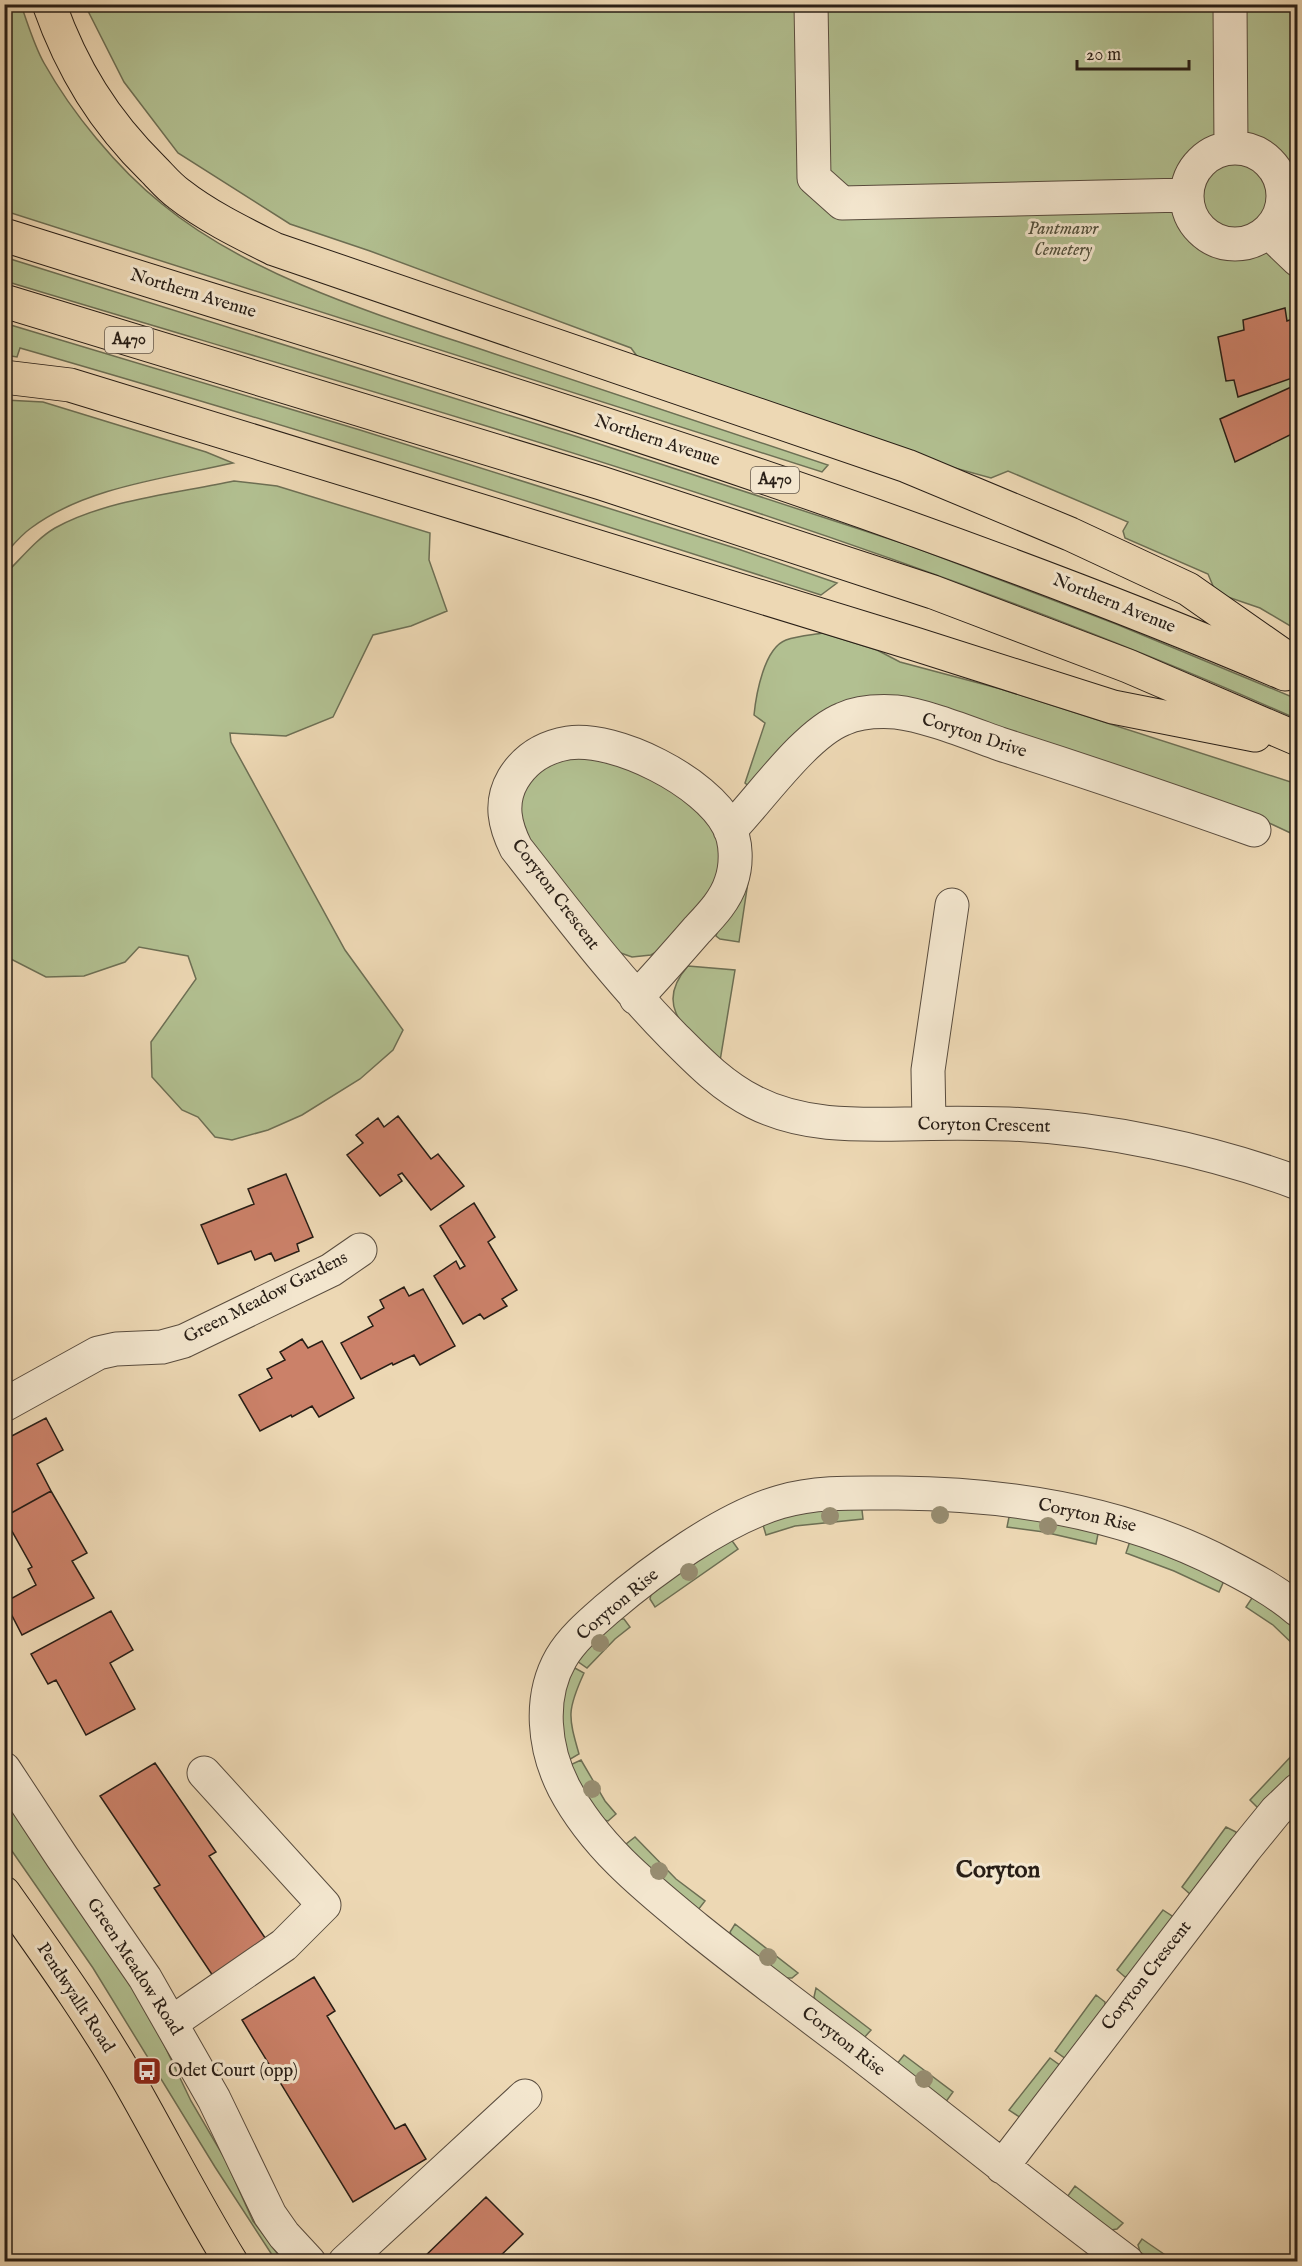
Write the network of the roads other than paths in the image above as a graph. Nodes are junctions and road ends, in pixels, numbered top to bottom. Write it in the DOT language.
graph roads {
  1 [pos="49,4"];
  2 [pos="811,4"];
  3 [pos="1230,4"];
  4 [pos="1232,148"];
  5 [pos="1186,195"];
  6 [pos="1269,232"];
  7 [pos="4,235"];
  8 [pos="1298,260"];
  9 [pos="4,301"];
  10 [pos="4,377"];
  11 [pos="1298,666"];
  12 [pos="1298,679"];
  13 [pos="1298,739"];
  14 [pos="1298,743"];
  15 [pos="730,830"];
  16 [pos="1254,830"];
  17 [pos="952,905"];
  18 [pos="636,998"];
  19 [pos="929,1123"];
  20 [pos="1298,1183"];
  21 [pos="360,1250"];
  22 [pos="4,1404"];
  23 [pos="1298,1610"];
  24 [pos="4,1769"];
  25 [pos="204,1773"];
  26 [pos="1298,1790"];
  27 [pos="4,1893"];
  28 [pos="171,2023"];
  29 [pos="525,2096"];
  30 [pos="1002,2167"];
  31 [pos="231,2262"];
  32 [pos="309,2262"];
  33 [pos="345,2262"];
  34 [pos="1127,2262"];
  1 -- 11 [label="main road"];
  2 -- 5 [label="street"];
  3 -- 4 [label="street"];
  4 -- 5 [label="street"];
  4 -- 6 [label="street"];
  5 -- 6 [label="street"];
  6 -- 8 [label="street"];
  7 -- 12 [label="main road, Northern Avenue / A470"];
  9 -- 13 [label="main road, A470"];
  10 -- 14 [label="main road"];
  15 -- 16 [label="street, Coryton Drive"];
  15 -- 18 [label="street, Coryton Crescent"];
  15 -- 18 [label="street, Coryton Crescent"];
  17 -- 19 [label="street"];
  18 -- 19 [label="street, Coryton Crescent"];
  19 -- 20 [label="street, Coryton Crescent"];
  21 -- 22 [label="street, Green Meadow Gardens"];
  23 -- 30 [label="street, Coryton Rise"];
  24 -- 28 [label="street, Green Meadow Road"];
  25 -- 28 [label="street"];
  26 -- 30 [label="street, Coryton Crescent"];
  27 -- 31 [label="main road, Pendwyallt Road"];
  28 -- 32 [label="street, Green Meadow Road"];
  29 -- 33 [label="street"];
  30 -- 34 [label="street, Coryton Rise"];
}
